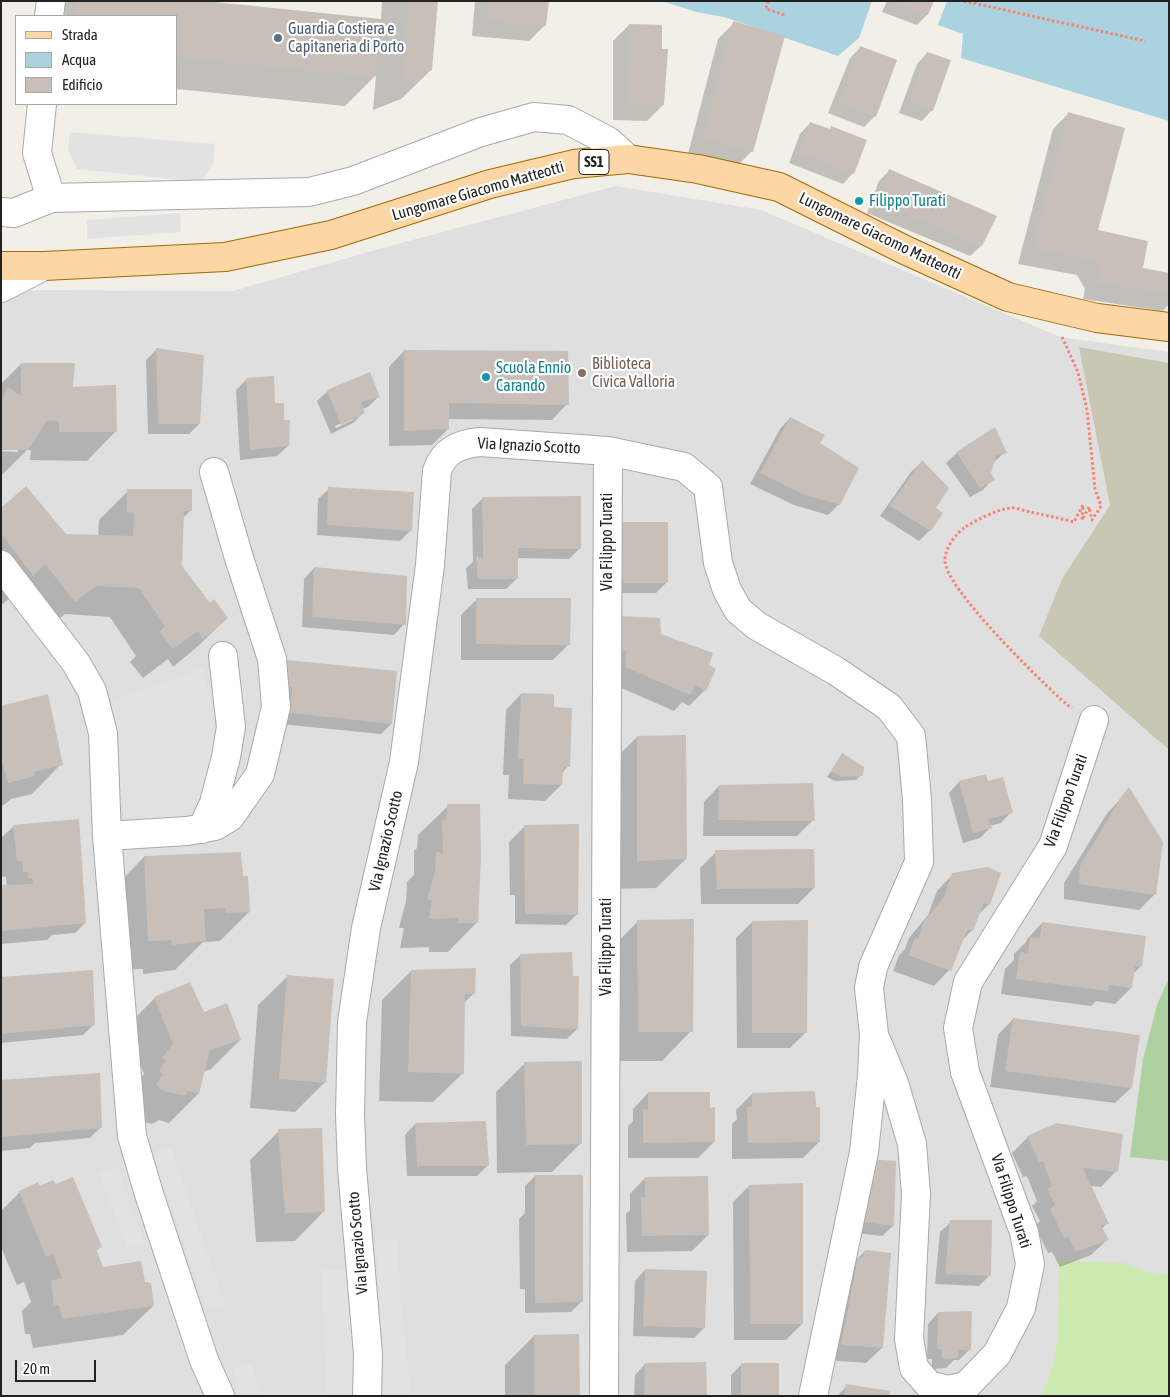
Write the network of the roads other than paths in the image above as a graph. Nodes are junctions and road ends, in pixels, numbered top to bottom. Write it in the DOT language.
graph roads {
  1 [pos="51,1"];
  2 [pos="49,15"];
  3 [pos="42,105"];
  4 [pos="628,159"];
  5 [pos="51,198"];
  6 [pos="1,212"];
  7 [pos="1,266"];
  8 [pos="44,266"];
  9 [pos="1,288"];
  10 [pos="1169,327"];
  11 [pos="608,450"];
  12 [pos="214,472"];
  13 [pos="1,565"];
  14 [pos="223,656"];
  15 [pos="1094,720"];
  16 [pos="202,829"];
  17 [pos="107,836"];
  18 [pos="874,1034"];
  19 [pos="220,1396"];
  20 [pos="367,1396"];
  21 [pos="604,1396"];
  22 [pos="813,1396"];
  1 -- 2 [label="street"];
  3 -- 5 [label="street"];
  4 -- 5 [label="street"];
  4 -- 8 [label="main road, Lungomare Giacomo Matteotti / SS1"];
  4 -- 10 [label="main road, Lungomare Giacomo Matteotti / SS1"];
  5 -- 6 [label="street"];
  7 -- 8 [label="main road, Lungomare Giacomo Matteotti / SS1"];
  8 -- 9 [label="street"];
  11 -- 18 [label="street, Via Filippo Turati"];
  11 -- 20 [label="street, Via Ignazio Scotto"];
  11 -- 21 [label="street, Via Filippo Turati"];
  12 -- 16 [label="street"];
  13 -- 17 [label="street"];
  14 -- 16 [label="street"];
  15 -- 18 [label="street, Via Filippo Turati"];
  16 -- 17 [label="street"];
  17 -- 19 [label="street"];
  18 -- 22 [label="street, Via Filippo Turati"];
}
